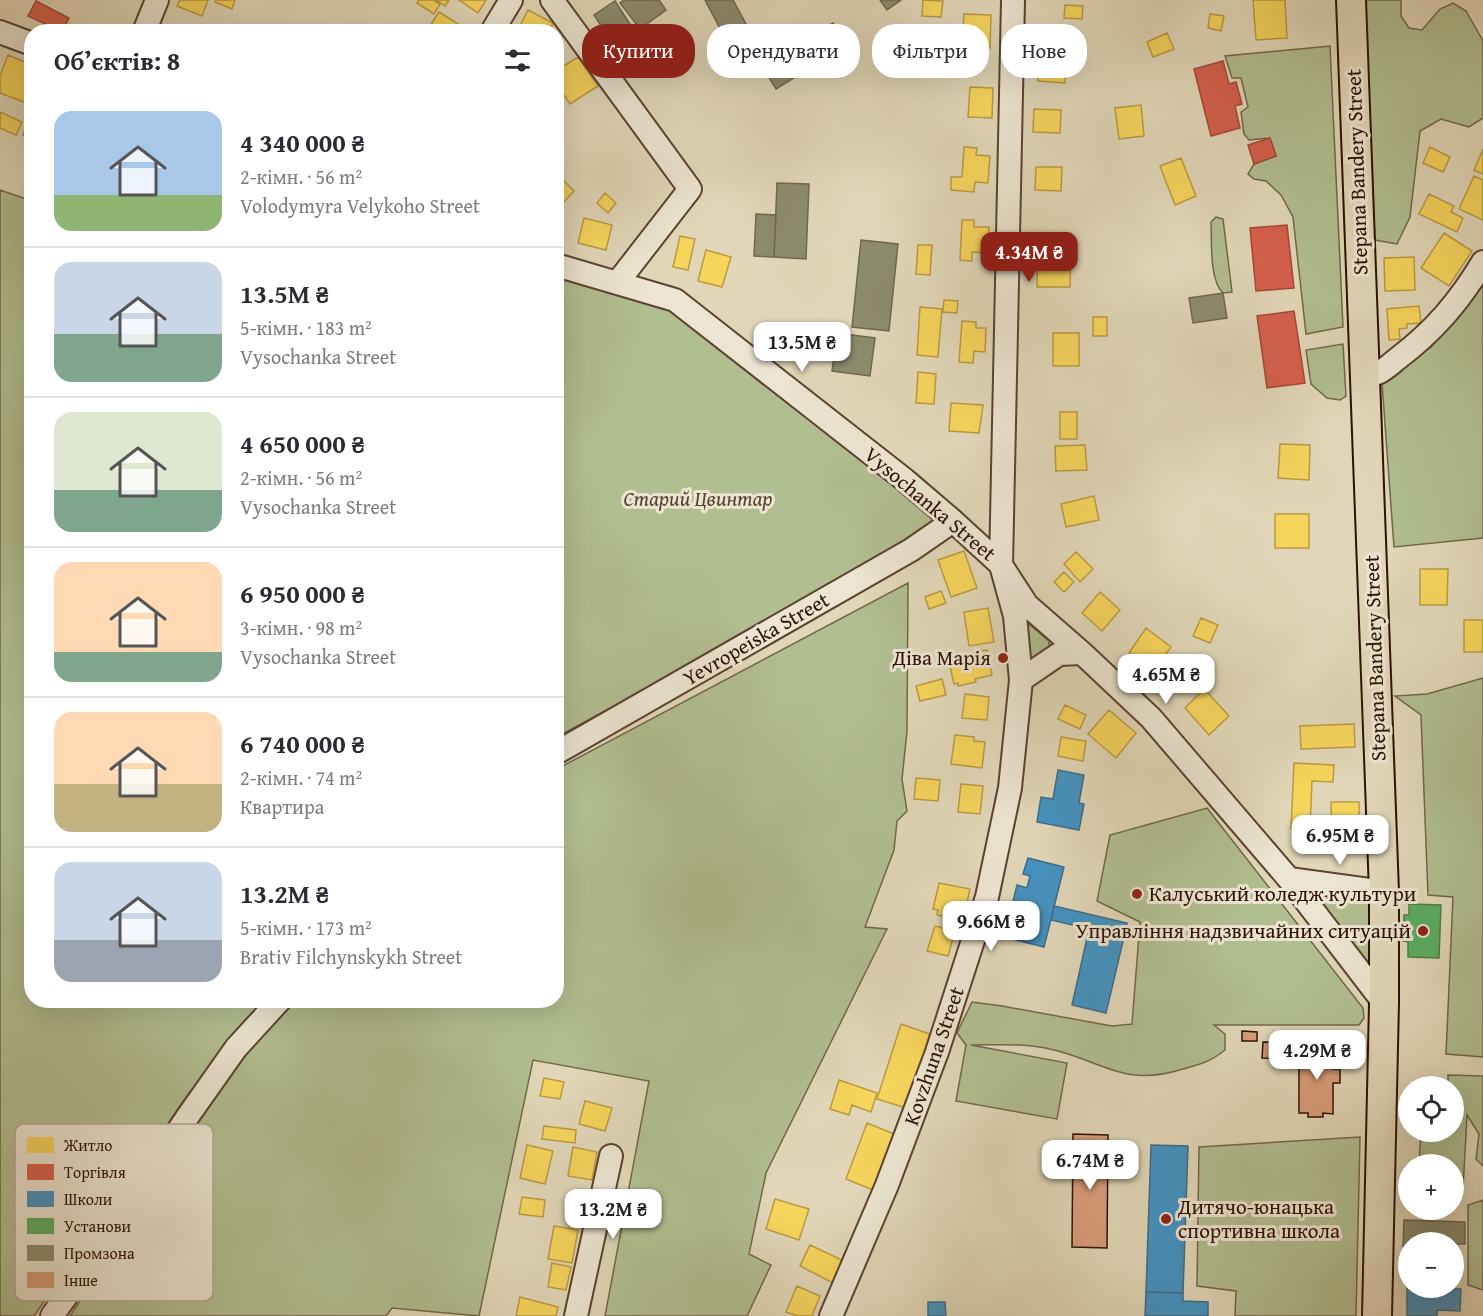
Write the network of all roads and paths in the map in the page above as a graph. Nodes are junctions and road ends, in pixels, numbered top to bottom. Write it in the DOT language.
graph roads {
  1 [pos="157,0"];
  2 [pos="511,0"];
  3 [pos="552,0"];
  4 [pos="1013,0"];
  5 [pos="1351,0"];
  6 [pos="147,24"];
  7 [pos="497,24"];
  8 [pos="0,32"];
  9 [pos="24,41"];
  10 [pos="1483,262"];
  11 [pos="564,267"];
  12 [pos="617,283"];
  13 [pos="1365,376"];
  14 [pos="954,521"];
  15 [pos="1001,565"];
  16 [pos="1082,652"];
  17 [pos="1021,680"];
  18 [pos="564,748"];
  19 [pos="1289,879"];
  20 [pos="1384,892"];
  21 [pos="1384,1003"];
  22 [pos="273,1008"];
  23 [pos="183,1124"];
  24 [pos="611,1156"];
  25 [pos="63,1301"];
  26 [pos="52,1316"];
  27 [pos="576,1316"];
  28 [pos="831,1316"];
  29 [pos="1377,1316"];
  1 -- 6 [label="street"];
  2 -- 7 [label="street"];
  3 -- 12 [label="street"];
  4 -- 15 [label="street"];
  5 -- 13 [label="main road, Stepana Bandery Street"];
  8 -- 9 [label="street"];
  10 -- 13 [label="street"];
  11 -- 12 [label="street, Vysochanka Street"];
  12 -- 14 [label="street, Vysochanka Street"];
  13 -- 20 [label="main road, Stepana Bandery Street"];
  14 -- 15 [label="street, Vysochanka Street"];
  14 -- 18 [label="street, Yevropeiska Street"];
  15 -- 16 [label="street, Vysochanka Street"];
  15 -- 17 [label="street, Kovzhuna Street"];
  16 -- 17 [label="street"];
  16 -- 19 [label="street, Vysochanka Street"];
  17 -- 28 [label="street, Kovzhuna Street"];
  19 -- 20 [label="street"];
  19 -- 21 [label="street, Vysochanka Street"];
  20 -- 21 [label="main road, Stepana Bandery Street"];
  21 -- 29 [label="main road, Stepana Bandery Street"];
  22 -- 23 [label="street"];
  24 -- 27 [label="street"];
  25 -- 26 [label="street"];
}
